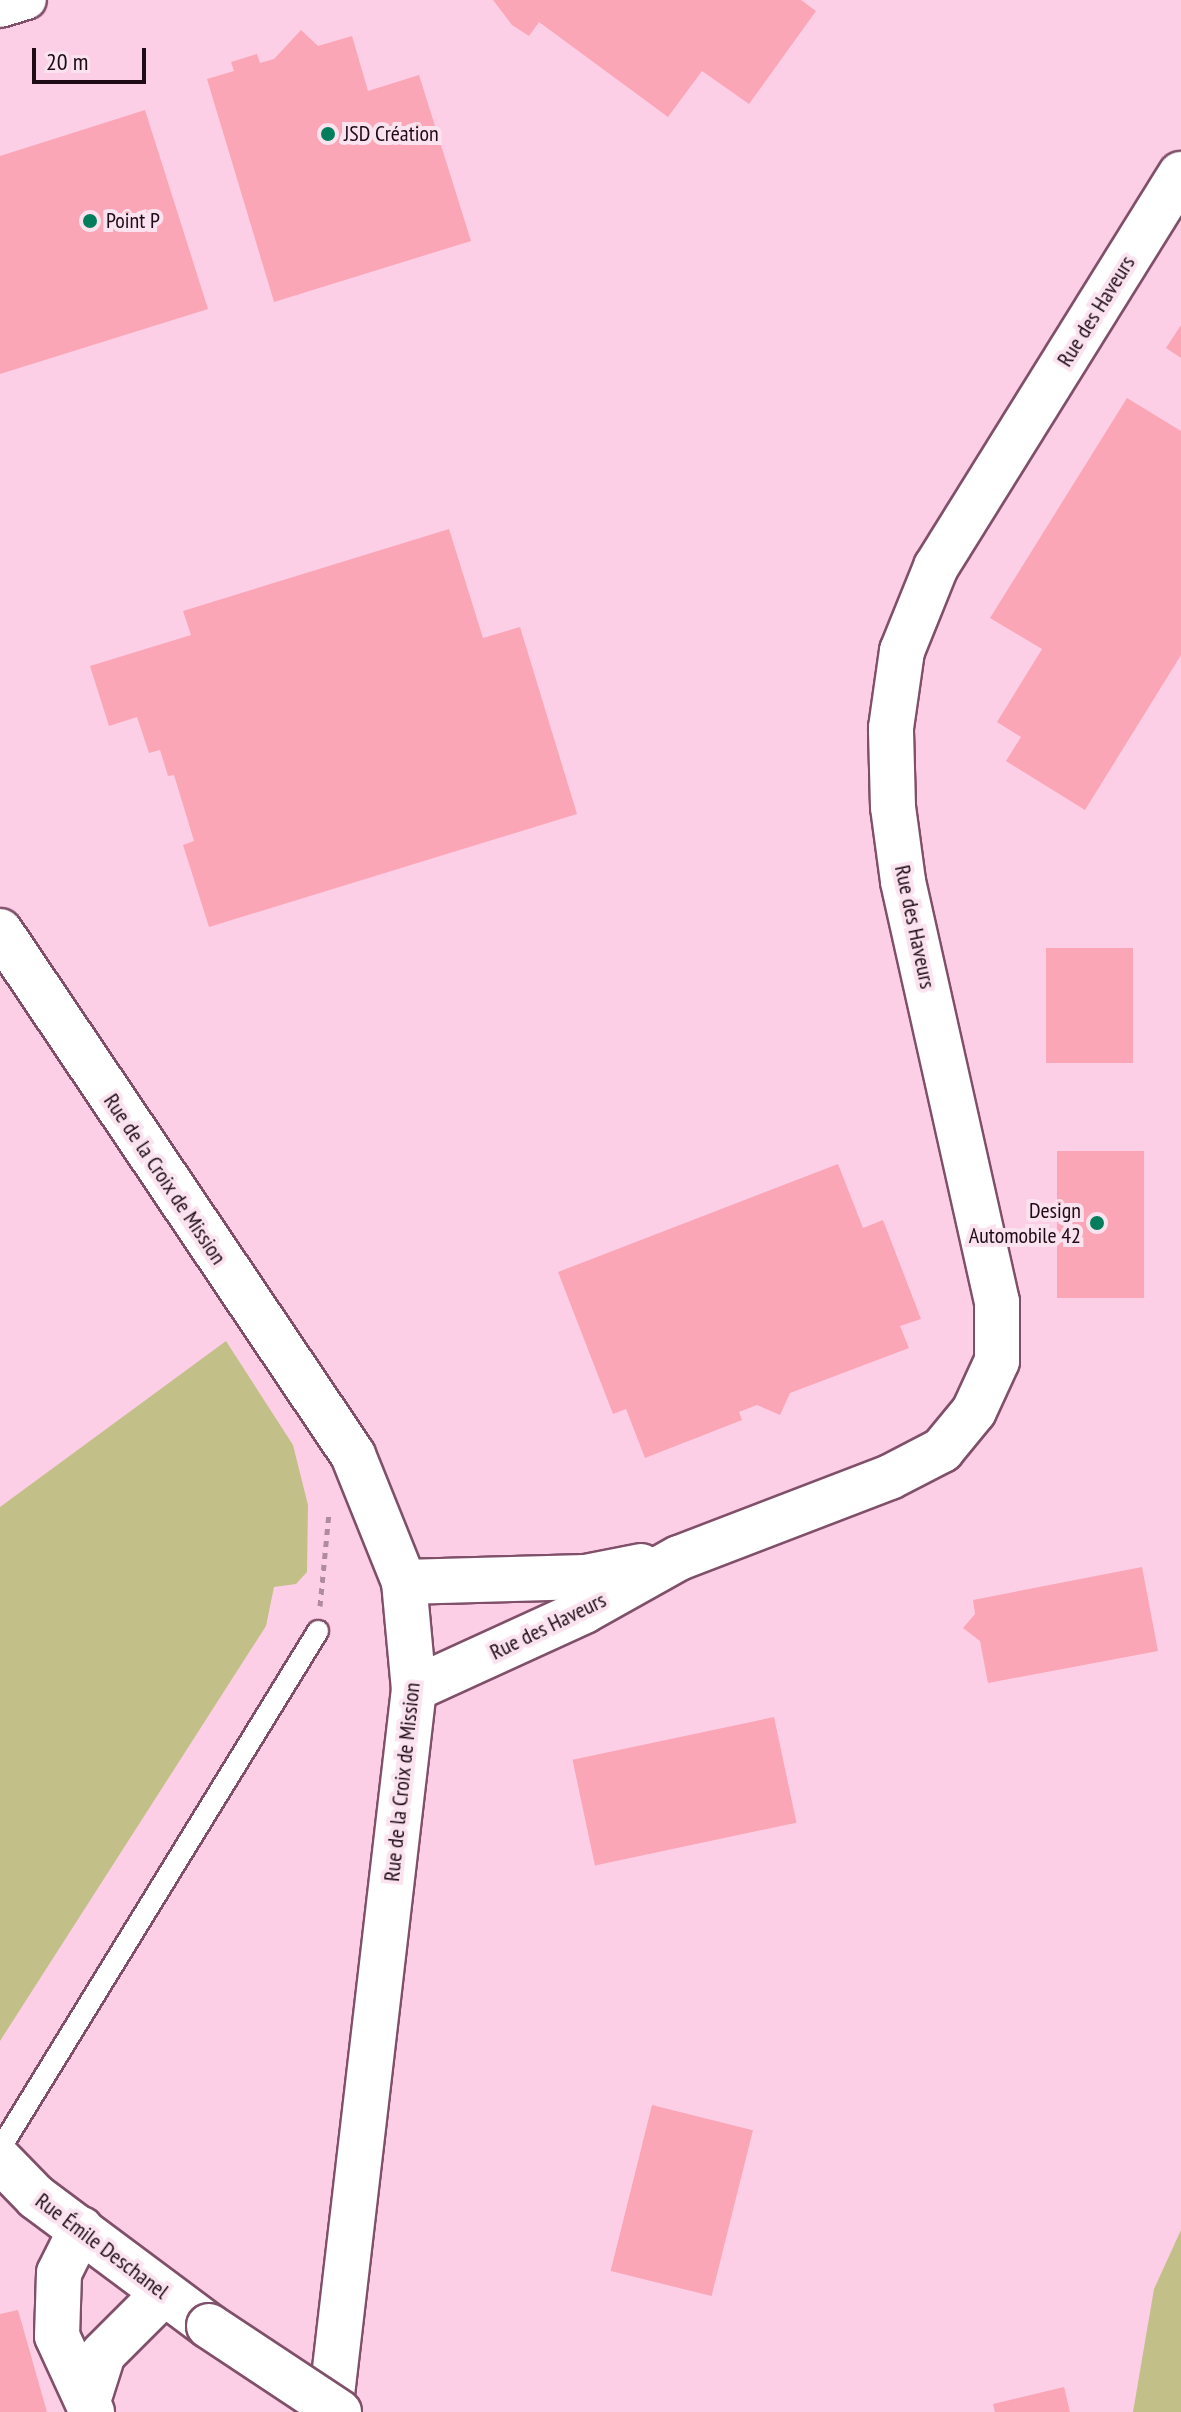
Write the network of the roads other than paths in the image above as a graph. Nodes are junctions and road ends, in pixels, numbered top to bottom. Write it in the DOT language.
graph roads {
  1 [pos="27,0"];
  2 [pos="0,8"];
  3 [pos="1181,174"];
  4 [pos="0,931"];
  5 [pos="679,1558"];
  6 [pos="404,1582"];
  7 [pos="318,1631"];
  8 [pos="414,1689"];
  9 [pos="0,2149"];
  10 [pos="0,2160"];
  11 [pos="81,2229"];
  12 [pos="164,2293"];
  13 [pos="90,2405"];
  14 [pos="330,2412"];
  15 [pos="339,2412"];
  1 -- 2 [label="street"];
  3 -- 5 [label="street, Rue des Haveurs"];
  4 -- 6 [label="street, Rue de la Croix de Mission"];
  5 -- 6 [label="street, Rue des Haveurs"];
  5 -- 8 [label="street, Rue des Haveurs"];
  6 -- 8 [label="street, Rue de la Croix de Mission"];
  7 -- 9 [label="lane"];
  8 -- 14 [label="street, Rue de la Croix de Mission"];
  10 -- 11 [label="street, Rue Émile Deschanel"];
  11 -- 12 [label="street, Rue Émile Deschanel"];
  11 -- 13 [label="street"];
  12 -- 13 [label="street"];
  12 -- 15 [label="street, Rue Émile Deschanel, bridge"];
}
